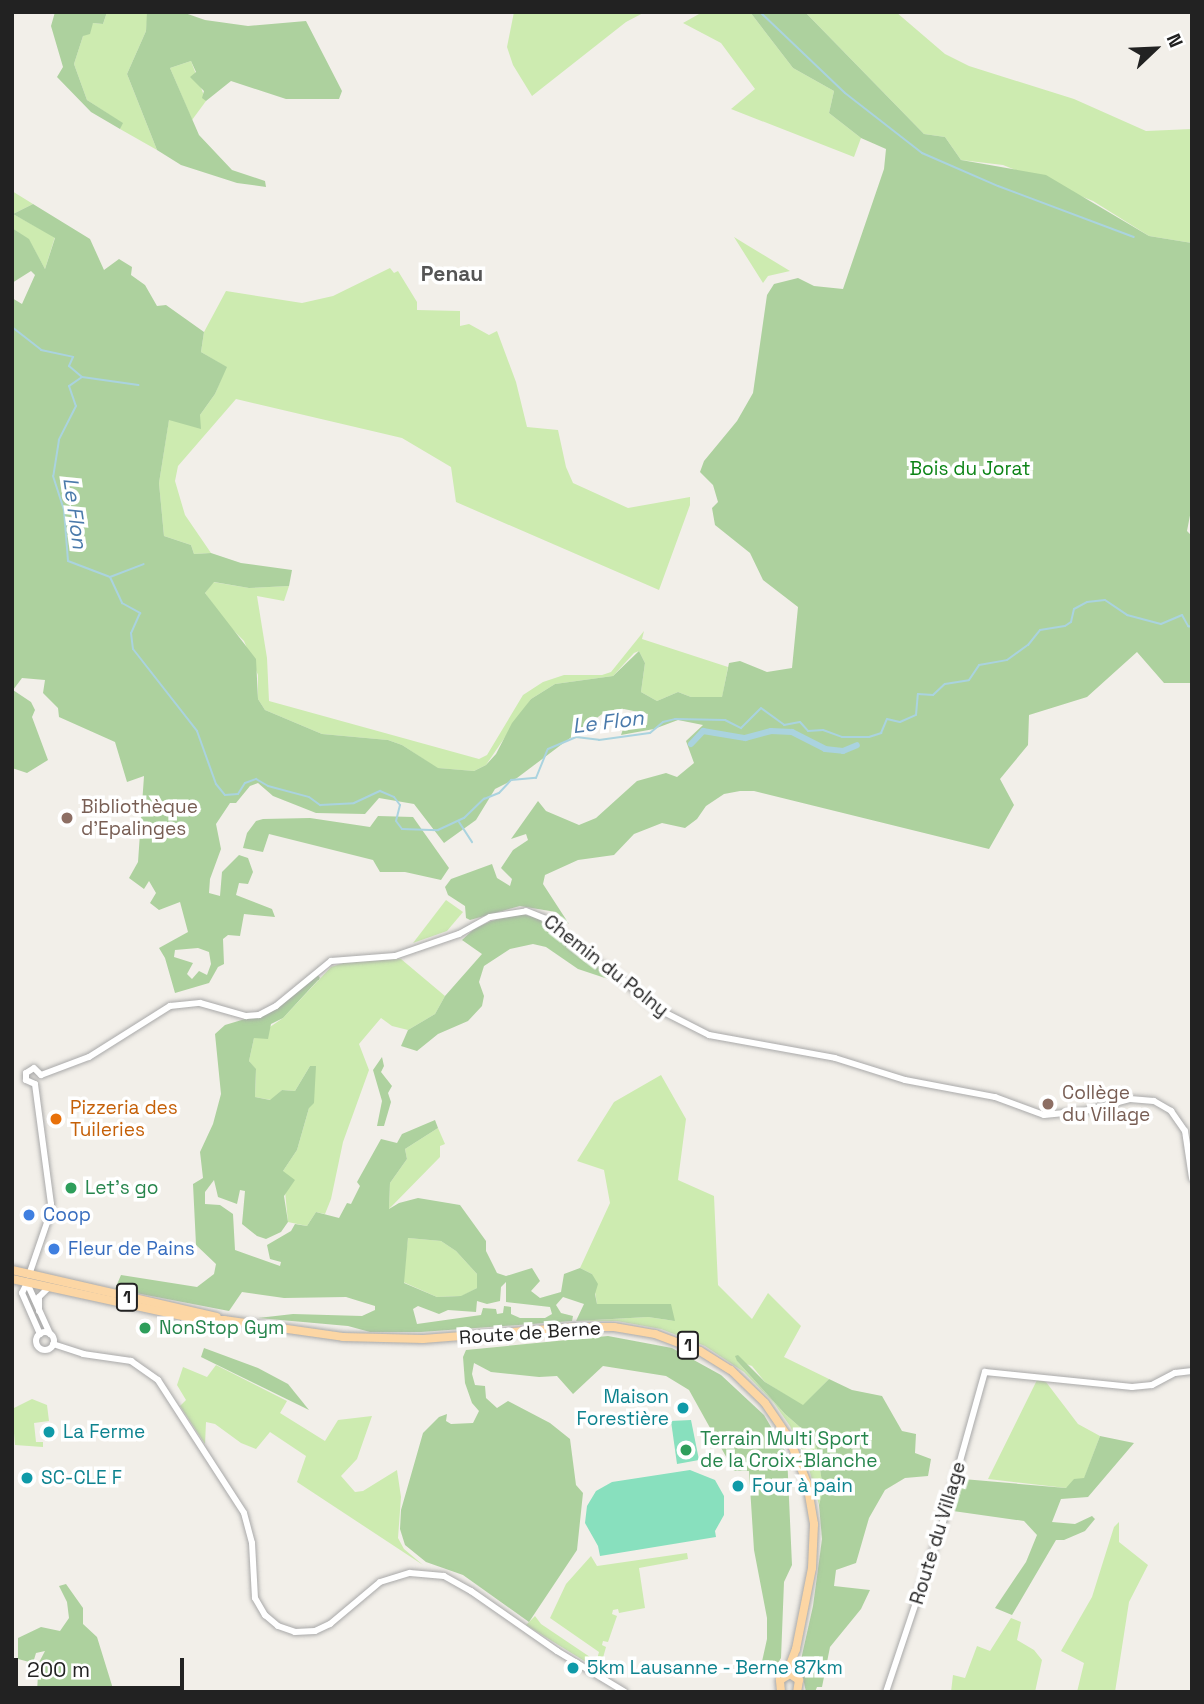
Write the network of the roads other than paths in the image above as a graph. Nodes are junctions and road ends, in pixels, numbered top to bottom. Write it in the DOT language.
graph roads {
  1 [pos="41,1075"];
  2 [pos="35,1084"];
  3 [pos="1192,1178"];
  4 [pos="12,1270"];
  5 [pos="12,1279"];
  6 [pos="28,1279"];
  7 [pos="48,1288"];
  8 [pos="40,1317"];
  9 [pos="224,1320"];
  10 [pos="40,1334"];
  11 [pos="50,1334"];
  12 [pos="53,1344"];
  13 [pos="1192,1371"];
  14 [pos="796,1649"];
  15 [pos="786,1675"];
  16 [pos="798,1679"];
  17 [pos="781,1691"];
  18 [pos="625,1692"];
  19 [pos="797,1692"];
  20 [pos="886,1692"];
  1 -- 2 [label="street"];
  1 -- 2 [label="street"];
  1 -- 3 [label="street, Chemin du Polny"];
  2 -- 6 [label="street"];
  4 -- 6 [label="main road, Route de Berne / 1"];
  5 -- 6 [label="main road, Route de Berne / 1"];
  6 -- 7 [label="main road, Route de Berne / 1"];
  6 -- 8 [label="street"];
  6 -- 9 [label="main road, Route de Berne / 1"];
  6 -- 10 [label="street"];
  7 -- 8 [label="street"];
  7 -- 9 [label="main road, Route de Berne / 1"];
  8 -- 11 [label="street"];
  9 -- 14 [label="main road, Route de Berne / 1"];
  10 -- 11 [label="street"];
  10 -- 12 [label="street"];
  11 -- 12 [label="street"];
  12 -- 18 [label="street"];
  13 -- 20 [label="street, Route du Village"];
  14 -- 15 [label="main road, Route de Berne / 1"];
  14 -- 16 [label="main road, Route de Berne / 1"];
  15 -- 16 [label="main road"];
  15 -- 17 [label="main road, Route de Berne"];
  16 -- 19 [label="main road, Route de Berne"];
}
